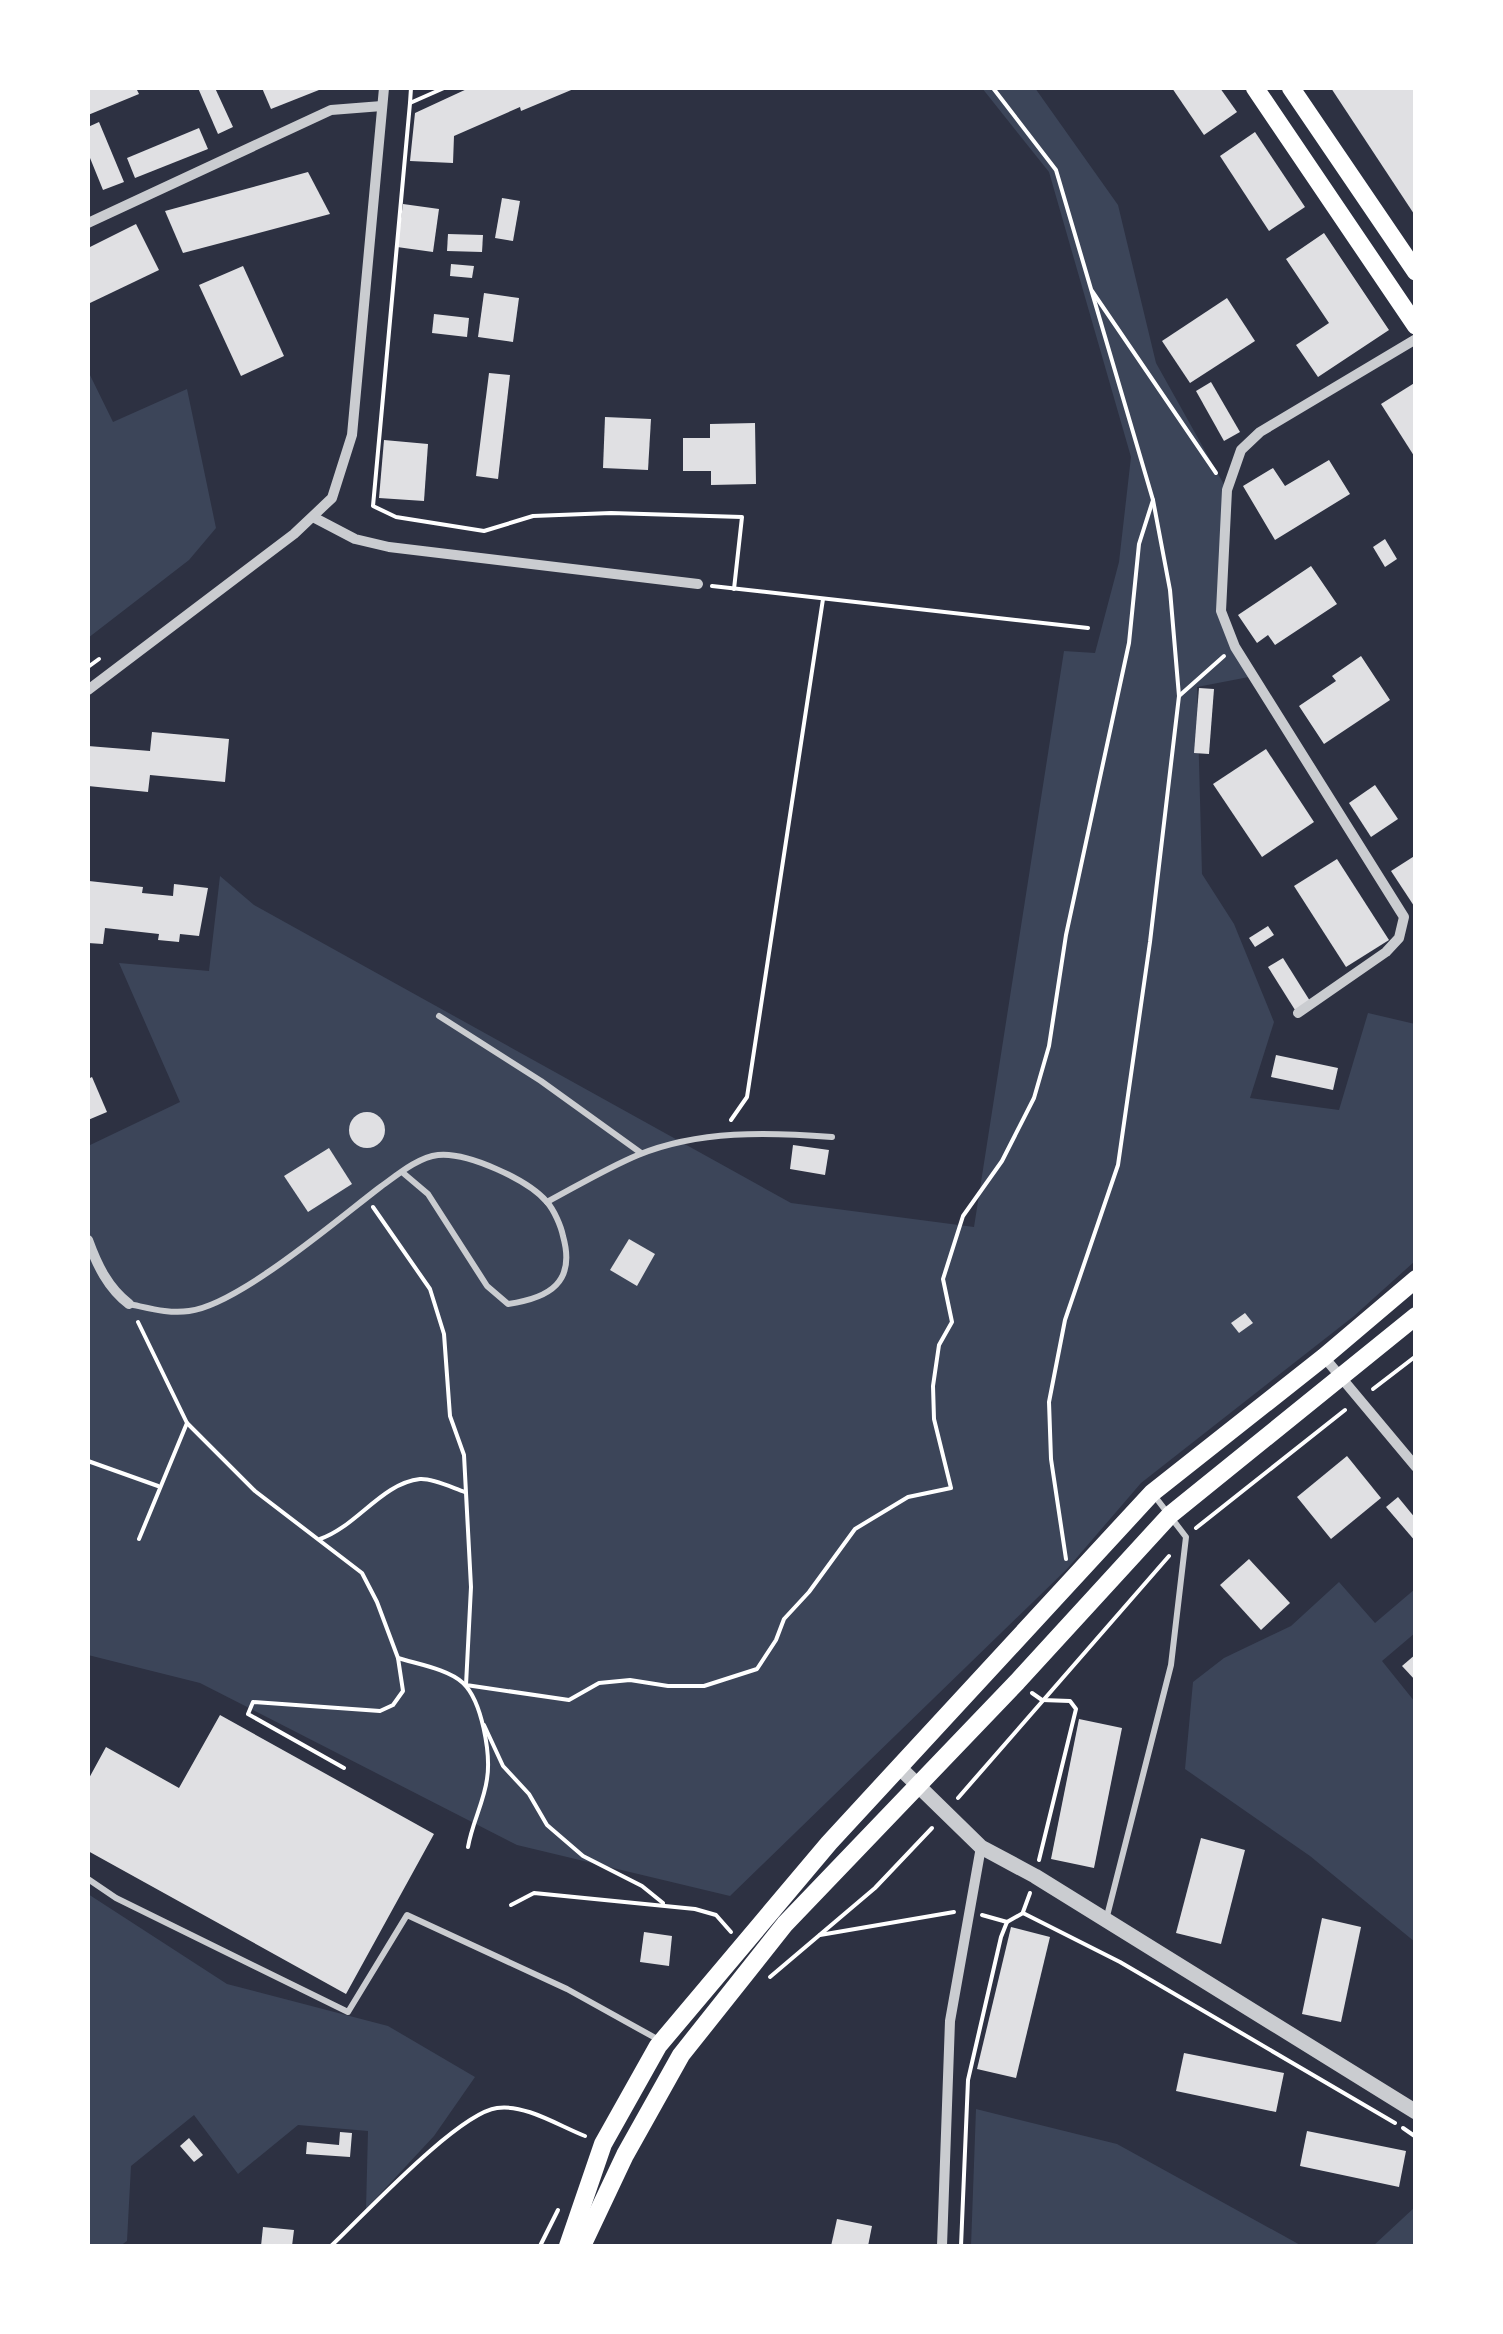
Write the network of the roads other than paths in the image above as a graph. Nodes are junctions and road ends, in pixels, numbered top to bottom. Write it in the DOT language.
graph roads {
  1 [pos="384,88"];
  2 [pos="1255,88"];
  3 [pos="1291,88"];
  4 [pos="382,106"];
  5 [pos="88,223"];
  6 [pos="1416,272"];
  7 [pos="1416,326"];
  8 [pos="1416,340"];
  9 [pos="314,517"];
  10 [pos="698,584"];
  11 [pos="88,690"];
  12 [pos="1298,1012"];
  13 [pos="440,1016"];
  14 [pos="832,1137"];
  15 [pos="642,1153"];
  16 [pos="402,1172"];
  17 [pos="547,1202"];
  18 [pos="88,1240"];
  19 [pos="1416,1279"];
  20 [pos="129,1304"];
  21 [pos="1416,1316"];
  22 [pos="1324,1357"];
  23 [pos="1342,1378"];
  24 [pos="1416,1467"];
  25 [pos="1152,1493"];
  26 [pos="1170,1516"];
  27 [pos="899,1766"];
  28 [pos="919,1784"];
  29 [pos="981,1846"];
  30 [pos="88,1880"];
  31 [pos="1106,1920"];
  32 [pos="662,2041"];
  33 [pos="1416,2112"];
  34 [pos="568,2246"];
  35 [pos="582,2246"];
  36 [pos="942,2246"];
  1 -- 4 [label="street"];
  2 -- 7 [label="main road"];
  3 -- 6 [label="main road"];
  4 -- 5 [label="street"];
  4 -- 9 [label="street"];
  8 -- 12 [label="street"];
  9 -- 10 [label="street"];
  9 -- 11 [label="street"];
  13 -- 15 [label="lane"];
  14 -- 15 [label="lane"];
  15 -- 17 [label="lane"];
  16 -- 17 [label="lane"];
  16 -- 17 [label="lane"];
  16 -- 20 [label="lane"];
  18 -- 20 [label="street"];
  19 -- 22 [label="main road"];
  21 -- 23 [label="main road"];
  22 -- 23 [label="street"];
  22 -- 25 [label="main road"];
  23 -- 24 [label="street"];
  23 -- 26 [label="main road"];
  25 -- 26 [label="lane"];
  25 -- 27 [label="main road"];
  26 -- 28 [label="main road"];
  26 -- 31 [label="lane"];
  27 -- 28 [label="street"];
  27 -- 32 [label="main road"];
  28 -- 29 [label="street"];
  28 -- 35 [label="main road"];
  29 -- 31 [label="street"];
  29 -- 36 [label="street"];
  30 -- 32 [label="lane"];
  31 -- 33 [label="street"];
  32 -- 34 [label="main road"];
}
